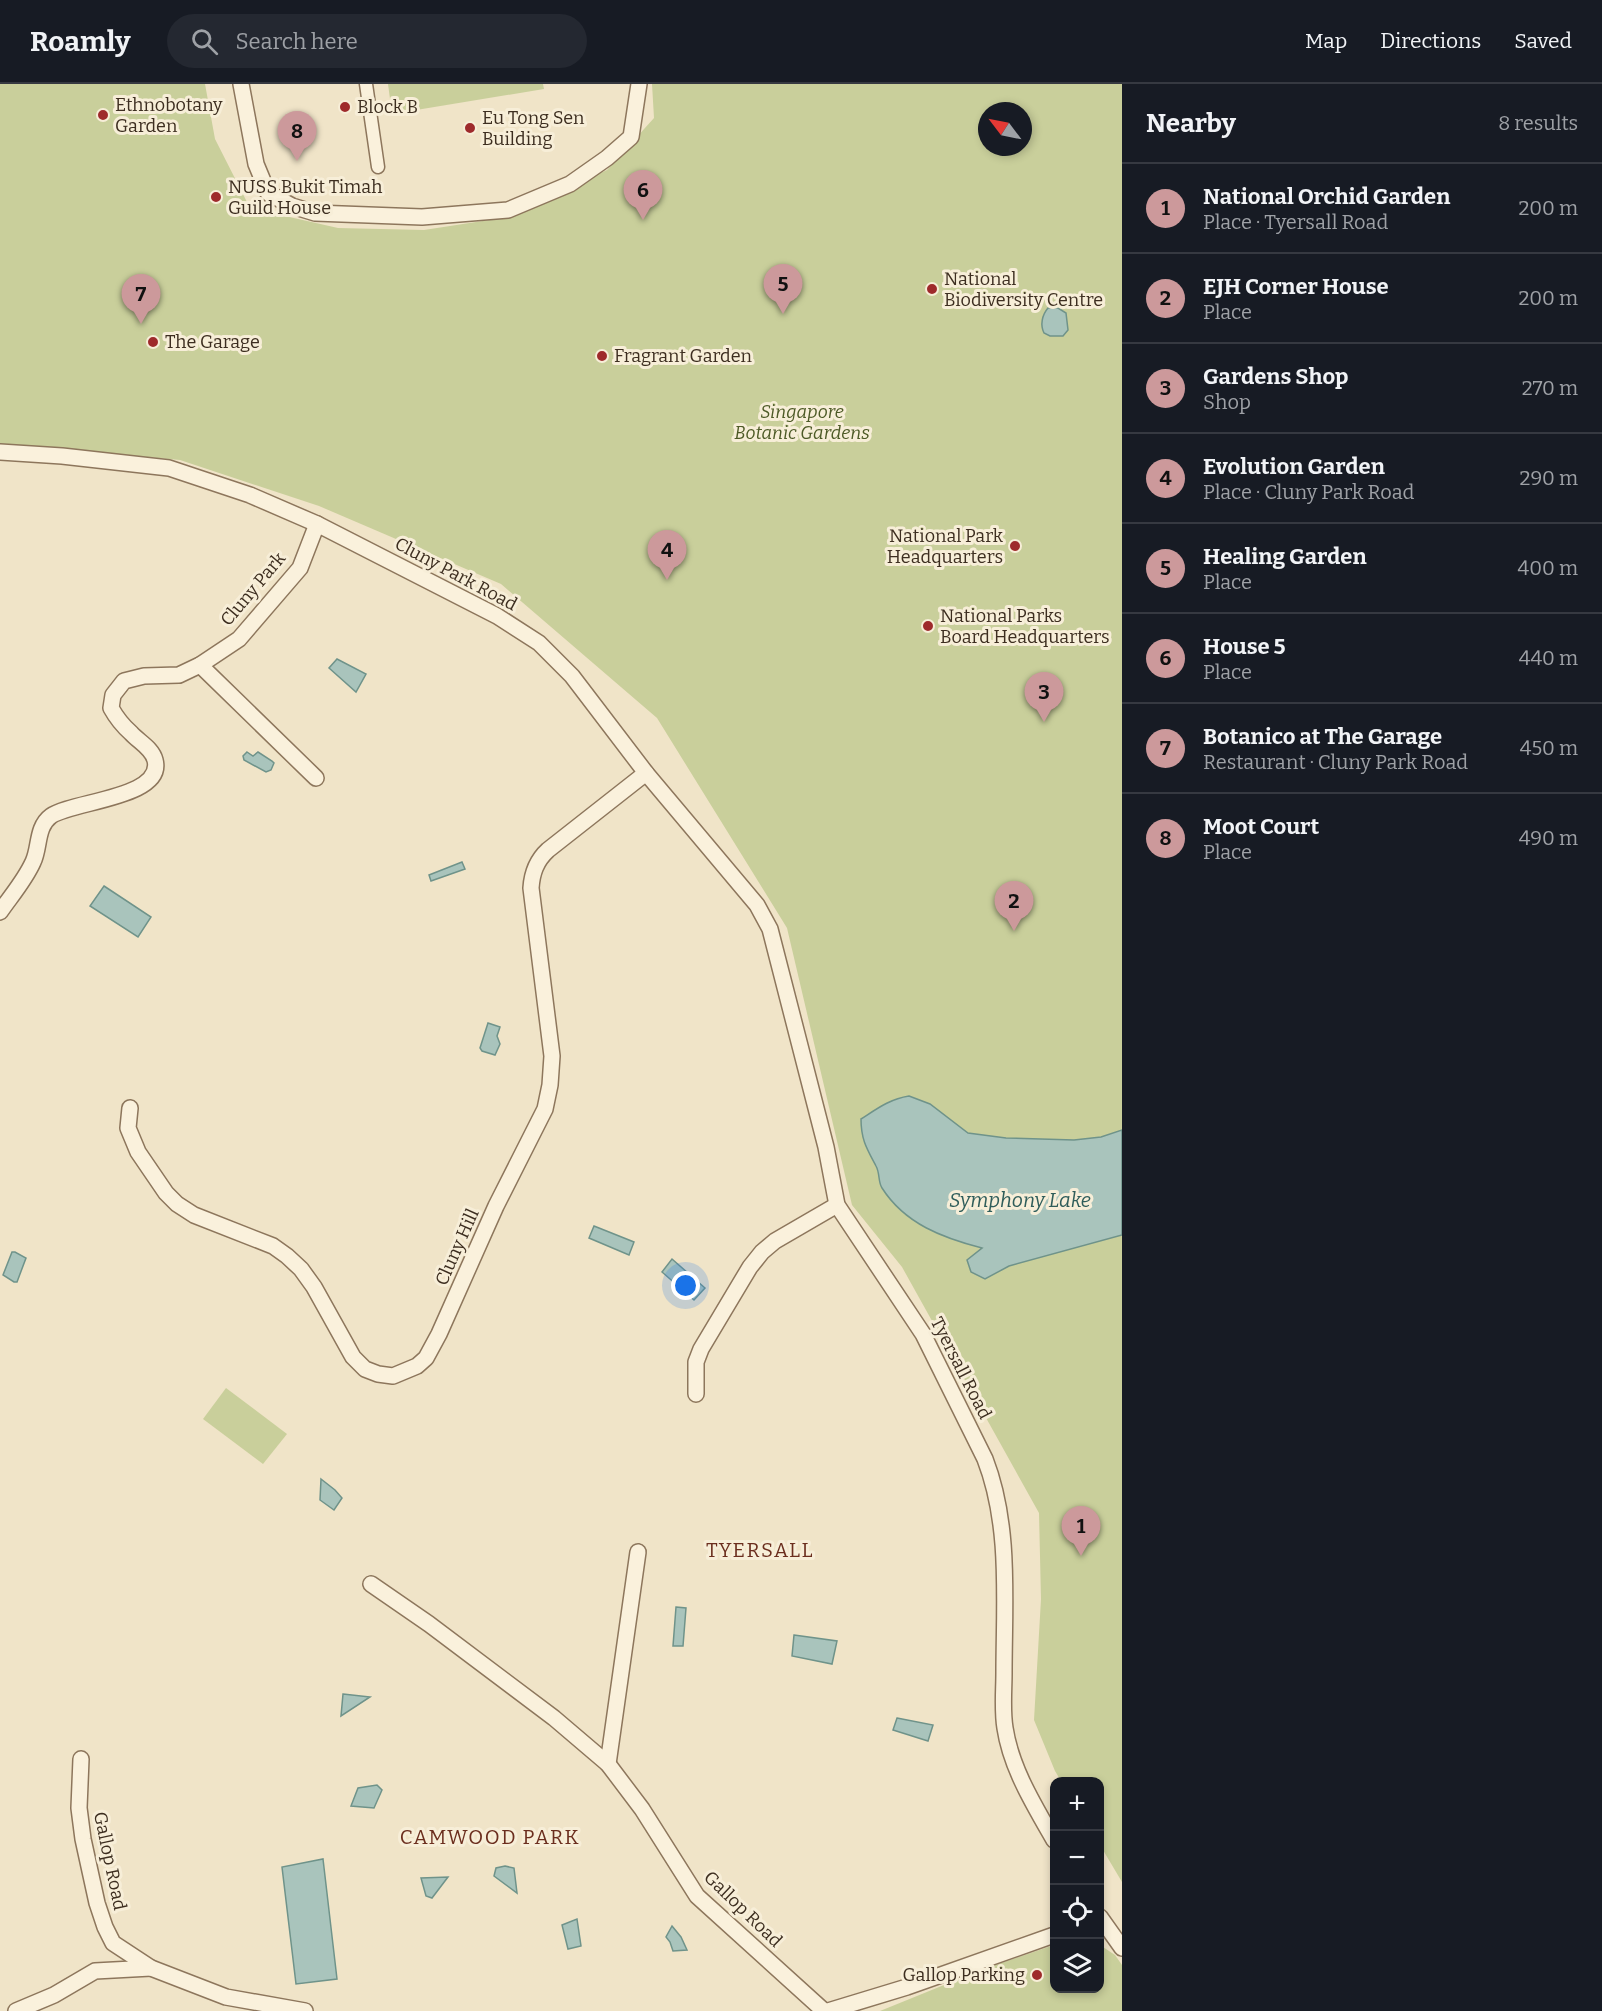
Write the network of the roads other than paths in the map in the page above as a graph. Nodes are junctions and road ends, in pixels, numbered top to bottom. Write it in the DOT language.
graph roads {
  1 [pos="241,84"];
  2 [pos="366,84"];
  3 [pos="639,84"];
  4 [pos="378,167"];
  5 [pos="0,452"];
  6 [pos="317,524"];
  7 [pos="200,665"];
  8 [pos="646,773"];
  9 [pos="316,778"];
  10 [pos="0,912"];
  11 [pos="770,929"];
  12 [pos="130,1108"];
  13 [pos="837,1205"];
  14 [pos="696,1394"];
  15 [pos="638,1552"];
  16 [pos="371,1584"];
  17 [pos="81,1759"];
  18 [pos="608,1764"];
  19 [pos="1050,1833"];
  20 [pos="1104,1923"];
  21 [pos="1050,1936"];
  22 [pos="1122,1948"];
  23 [pos="151,1968"];
  24 [pos="16,2011"];
  25 [pos="305,2011"];
  26 [pos="826,2011"];
  1 -- 3 [label="street"];
  2 -- 4 [label="street"];
  5 -- 6 [label="street, Cluny Park Road"];
  6 -- 7 [label="street, Cluny Park"];
  6 -- 8 [label="street, Cluny Park Road"];
  7 -- 9 [label="street"];
  7 -- 10 [label="street, Cluny Park"];
  8 -- 11 [label="street, Cluny Park Road"];
  8 -- 12 [label="street, Cluny Hill"];
  11 -- 13 [label="street, Tyersall Road"];
  13 -- 14 [label="street"];
  13 -- 19 [label="street, Tyersall Road"];
  15 -- 18 [label="street"];
  16 -- 18 [label="street, Gallop Road"];
  17 -- 23 [label="street, Gallop Road"];
  18 -- 26 [label="street, Gallop Road"];
  20 -- 22 [label="street"];
  21 -- 26 [label="street, Gallop Road"];
  23 -- 24 [label="street"];
  23 -- 25 [label="street, Gallop Road"];
}
